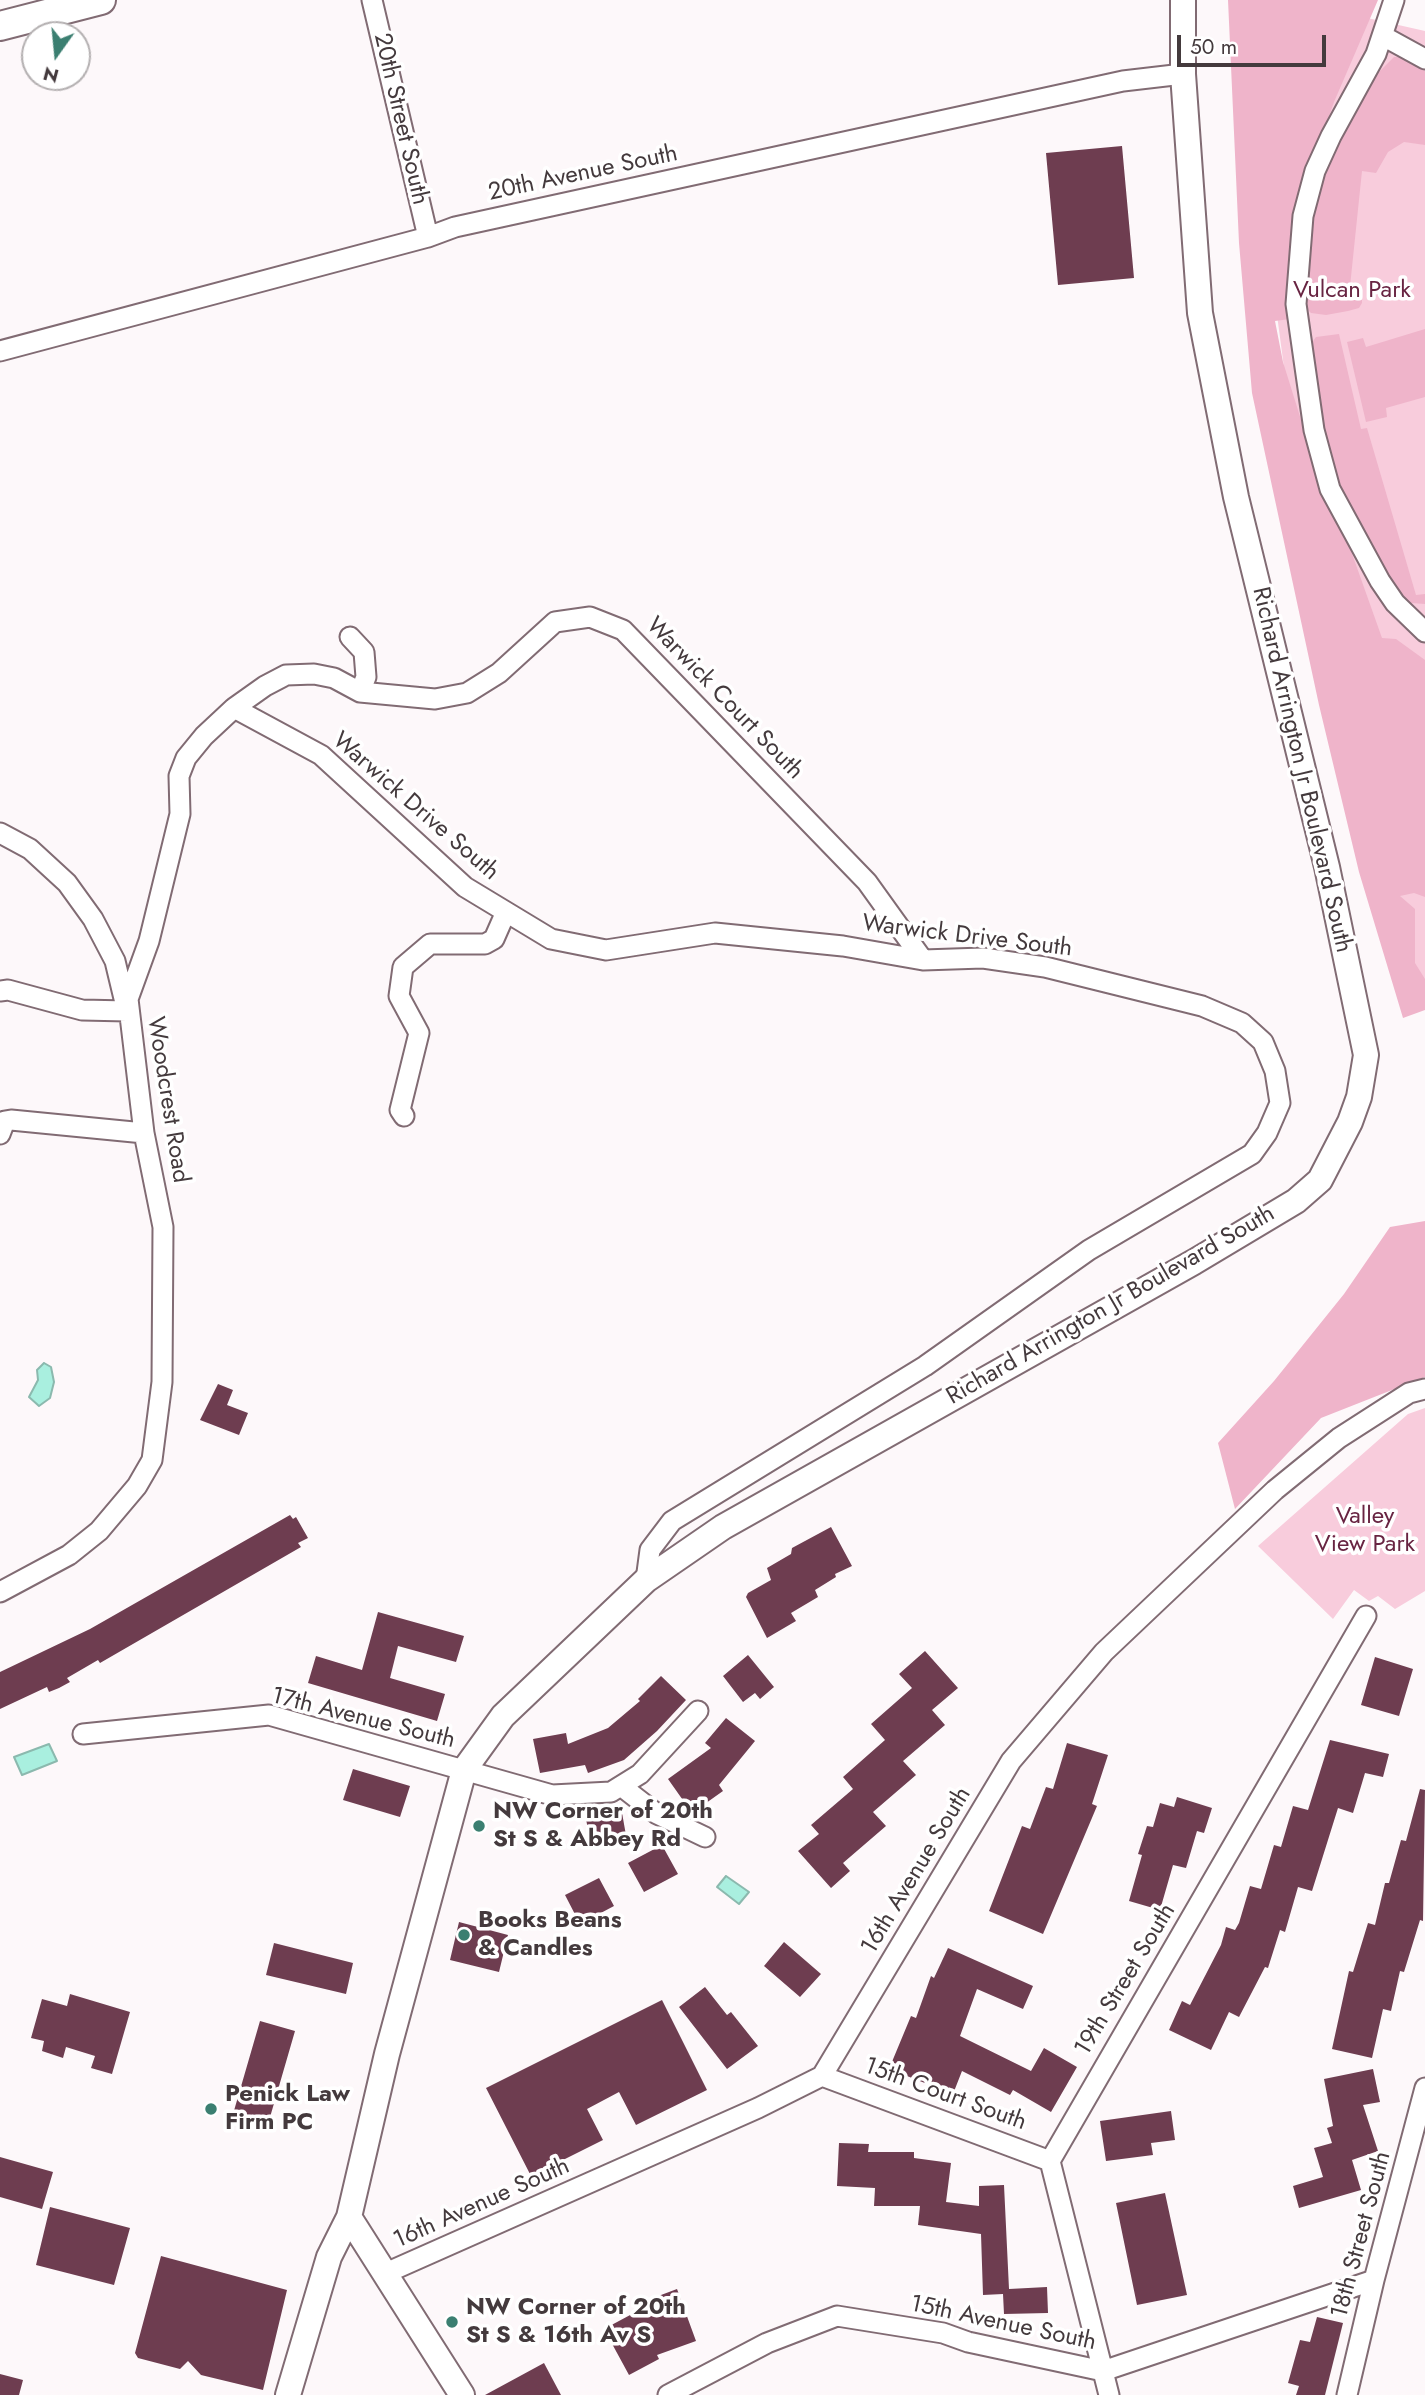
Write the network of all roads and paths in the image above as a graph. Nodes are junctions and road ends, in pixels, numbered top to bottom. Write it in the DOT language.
graph roads {
  1 [pos="101,0"];
  2 [pos="372,0"];
  3 [pos="1183,0"];
  4 [pos="1394,0"];
  5 [pos="0,26"];
  6 [pos="1383,36"];
  7 [pos="1425,59"];
  8 [pos="1183,75"];
  9 [pos="428,237"];
  10 [pos="0,351"];
  11 [pos="1425,632"];
  12 [pos="350,637"];
  13 [pos="360,692"];
  14 [pos="234,708"];
  15 [pos="0,833"];
  16 [pos="505,914"];
  17 [pos="923,960"];
  18 [pos="0,991"];
  19 [pos="127,1011"];
  20 [pos="404,1116"];
  21 [pos="144,1133"];
  22 [pos="0,1134"];
  23 [pos="1425,1389"];
  24 [pos="646,1580"];
  25 [pos="0,1592"];
  26 [pos="1366,1616"];
  27 [pos="698,1711"];
  28 [pos="83,1734"];
  29 [pos="464,1770"];
  30 [pos="621,1786"];
  31 [pos="705,1837"];
  32 [pos="822,2076"];
  33 [pos="1425,2088"];
  34 [pos="1050,2161"];
  35 [pos="349,2217"];
  36 [pos="386,2273"];
  37 [pos="1374,2280"];
  38 [pos="1102,2371"];
  39 [pos="288,2395"];
  40 [pos="462,2395"];
  41 [pos="668,2395"];
  42 [pos="1109,2395"];
  43 [pos="1347,2395"];
  1 -- 5 [label="main road"];
  2 -- 9 [label="street, 20th Street South"];
  3 -- 8 [label="street, Richard Arrington Jr Boulevard South"];
  4 -- 6 [label="street"];
  6 -- 7 [label="street"];
  6 -- 11 [label="street"];
  8 -- 9 [label="street, 20th Avenue South"];
  8 -- 24 [label="street, Richard Arrington Jr Boulevard South"];
  9 -- 10 [label="street, 20th Avenue South"];
  12 -- 13 [label="street"];
  13 -- 14 [label="street, Woodcrest Road"];
  13 -- 17 [label="street, Warwick Court South"];
  14 -- 16 [label="street, Warwick Drive South"];
  14 -- 19 [label="street, Woodcrest Road"];
  15 -- 19 [label="street"];
  16 -- 17 [label="street, Warwick Drive South"];
  16 -- 20 [label="street"];
  17 -- 24 [label="street, Warwick Drive South"];
  18 -- 19 [label="street"];
  19 -- 21 [label="street, Woodcrest Road"];
  21 -- 22 [label="street"];
  21 -- 25 [label="street, Woodcrest Road"];
  23 -- 32 [label="street, 16th Avenue South"];
  24 -- 29 [label="street, Richard Arrington Jr Boulevard South"];
  26 -- 34 [label="street, 19th Street South"];
  27 -- 30 [label="street"];
  28 -- 29 [label="street, 17th Avenue South"];
  29 -- 30 [label="street, 17th Avenue South"];
  29 -- 35 [label="street, Richard Arrington Jr Boulevard South"];
  30 -- 31 [label="street"];
  32 -- 34 [label="street, 15th Court South"];
  32 -- 36 [label="street, 16th Avenue South"];
  33 -- 37 [label="street, 18th Street South"];
  34 -- 38 [label="street"];
  35 -- 36 [label="street"];
  35 -- 39 [label="street, Richard Arrington Jr Boulevard South"];
  36 -- 40 [label="street"];
  37 -- 38 [label="street, 15th Avenue South"];
  37 -- 43 [label="street, 18th Street South"];
  38 -- 41 [label="street, 15th Avenue South"];
  38 -- 42 [label="street"];
}
